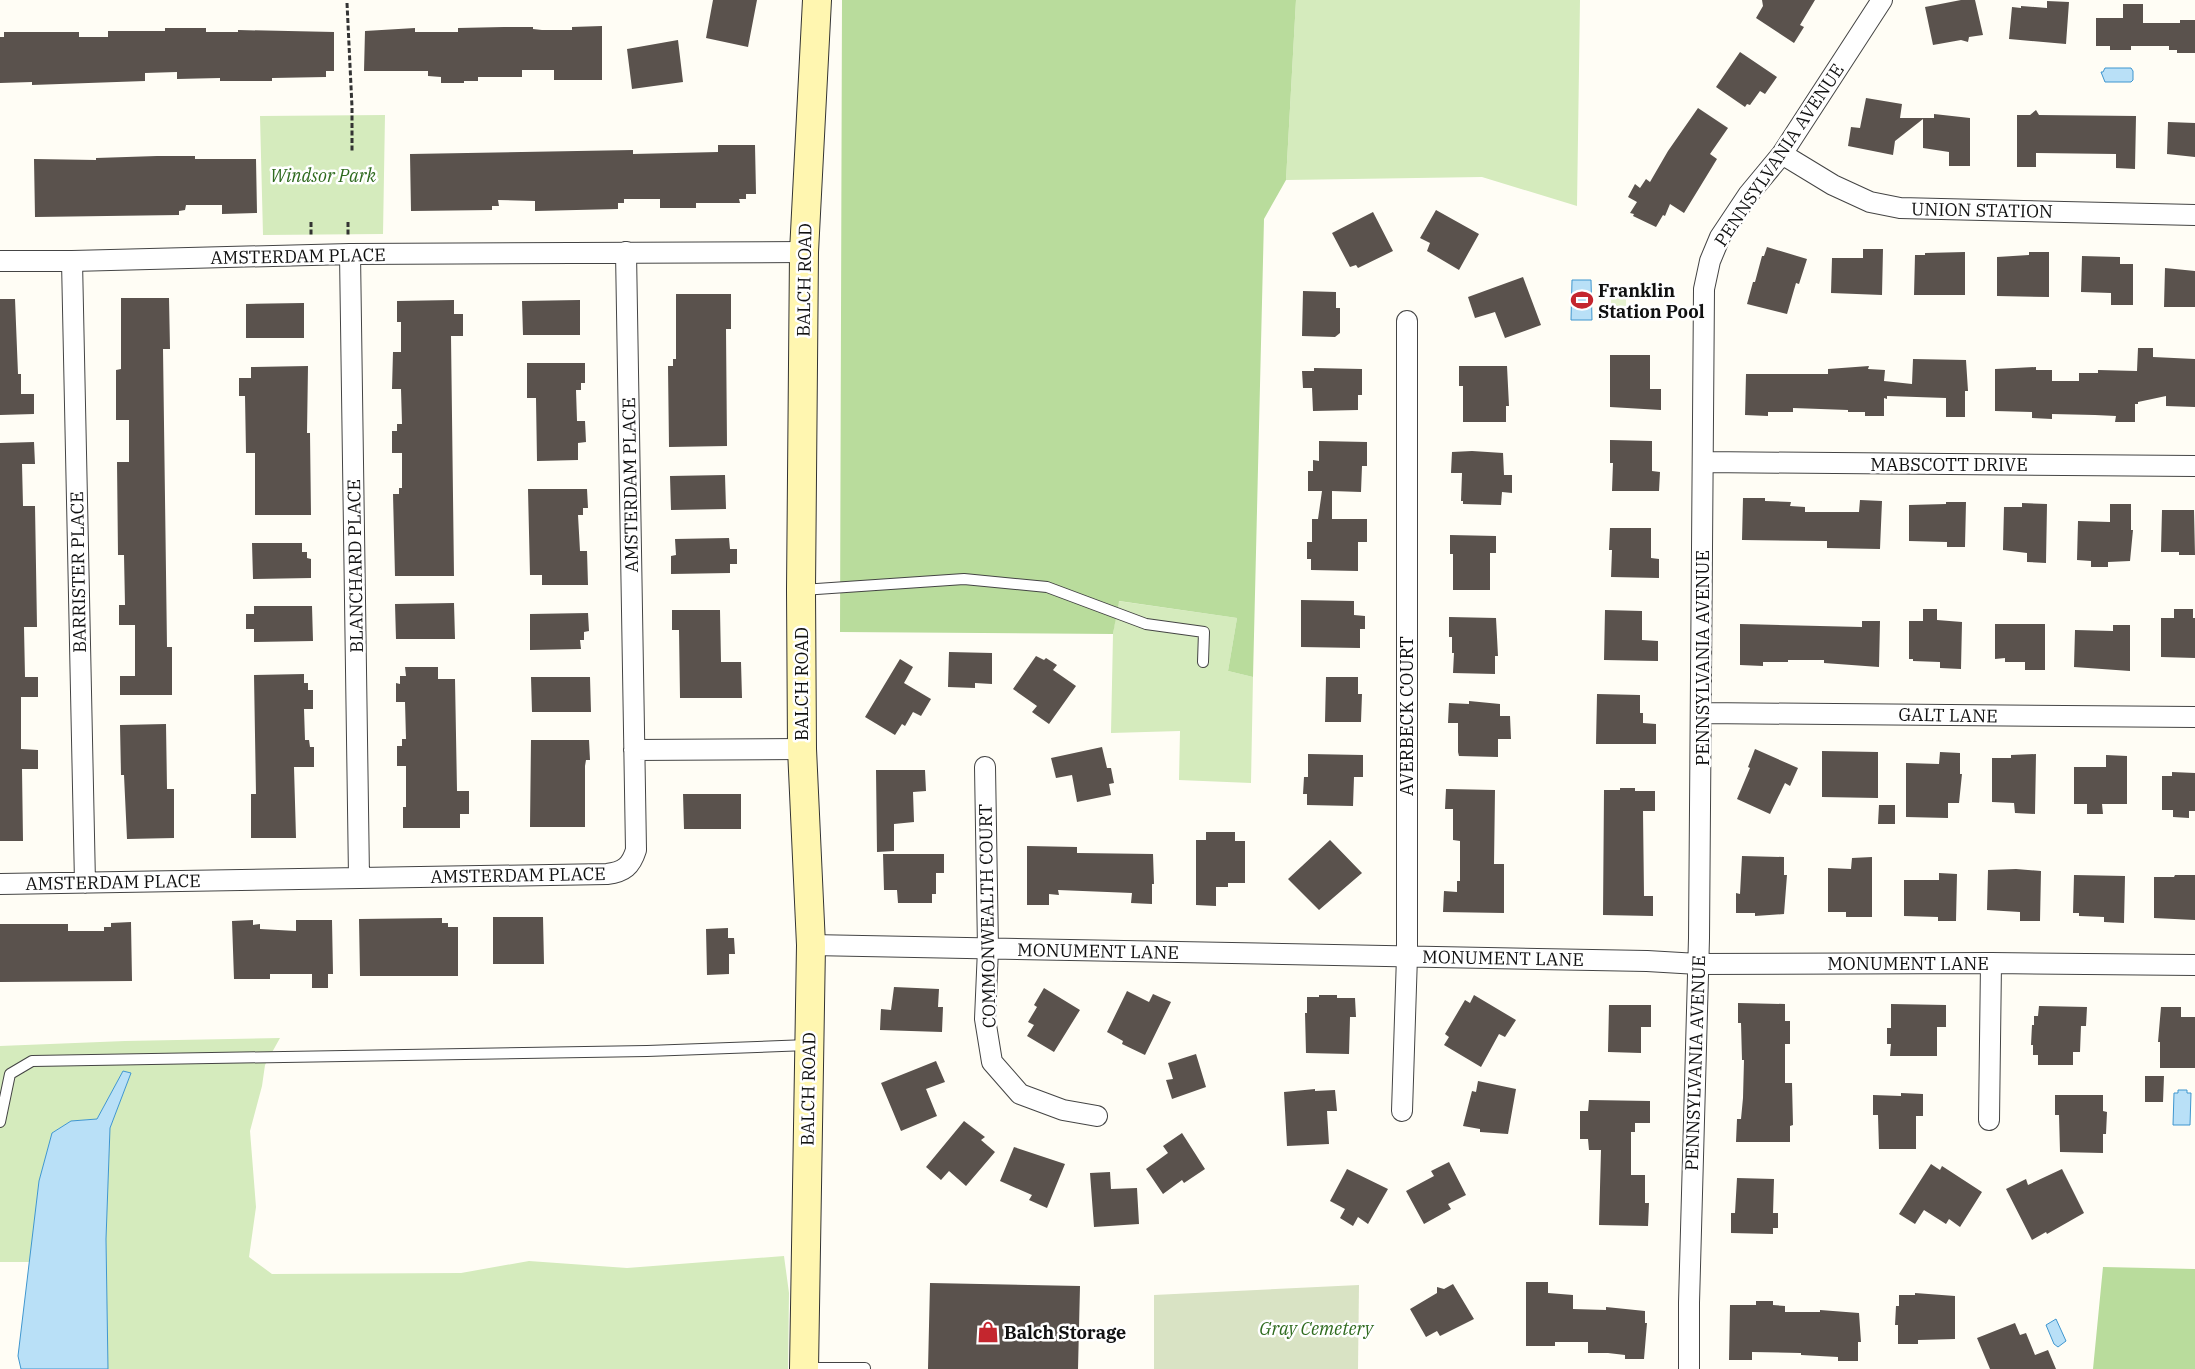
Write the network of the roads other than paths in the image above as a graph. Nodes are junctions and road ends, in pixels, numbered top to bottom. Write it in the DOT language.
graph roads {
  1 [pos="816,0"];
  2 [pos="1882,0"];
  3 [pos="1782,154"];
  4 [pos="2195,215"];
  5 [pos="349,247"];
  6 [pos="626,252"];
  7 [pos="804,252"];
  8 [pos="0,261"];
  9 [pos="72,262"];
  10 [pos="1407,321"];
  11 [pos="1703,462"];
  12 [pos="2195,466"];
  13 [pos="800,590"];
  14 [pos="1203,662"];
  15 [pos="1702,713"];
  16 [pos="2195,717"];
  17 [pos="802,749"];
  18 [pos="634,750"];
  19 [pos="985,767"];
  20 [pos="360,877"];
  21 [pos="85,883"];
  22 [pos="0,884"];
  23 [pos="811,945"];
  24 [pos="988,949"];
  25 [pos="1406,956"];
  26 [pos="1991,962"];
  27 [pos="1698,964"];
  28 [pos="2195,965"];
  29 [pos="809,1045"];
  30 [pos="1402,1111"];
  31 [pos="1097,1116"];
  32 [pos="1989,1120"];
  33 [pos="0,1122"];
  34 [pos="804,1368"];
  35 [pos="865,1368"];
  36 [pos="1689,1369"];
  1 -- 7 [label="street, BALCH ROAD"];
  2 -- 3 [label="street, PENNSYLVANIA AVENUE"];
  3 -- 4 [label="street, UNION STATION"];
  3 -- 11 [label="street, PENNSYLVANIA AVENUE"];
  5 -- 6 [label="street, AMSTERDAM PLACE"];
  5 -- 9 [label="street, AMSTERDAM PLACE"];
  5 -- 20 [label="street, BLANCHARD PLACE"];
  6 -- 7 [label="street, AMSTERDAM PLACE"];
  6 -- 18 [label="street, AMSTERDAM PLACE"];
  7 -- 13 [label="street, BALCH ROAD"];
  8 -- 9 [label="street, AMSTERDAM PLACE"];
  9 -- 21 [label="street, BARRISTER PLACE"];
  10 -- 25 [label="street, AVERBECK COURT"];
  11 -- 12 [label="street, MABSCOTT DRIVE"];
  11 -- 15 [label="street, PENNSYLVANIA AVENUE"];
  13 -- 14 [label="lane"];
  13 -- 17 [label="street, BALCH ROAD"];
  15 -- 16 [label="street, GALT LANE"];
  15 -- 27 [label="street, PENNSYLVANIA AVENUE"];
  17 -- 18 [label="street"];
  17 -- 23 [label="street, BALCH ROAD"];
  18 -- 20 [label="street, AMSTERDAM PLACE"];
  19 -- 24 [label="street, COMMONWEALTH COURT"];
  20 -- 21 [label="street, AMSTERDAM PLACE"];
  21 -- 22 [label="street, AMSTERDAM PLACE"];
  23 -- 24 [label="street, MONUMENT LANE"];
  23 -- 29 [label="street, BALCH ROAD"];
  24 -- 25 [label="street, MONUMENT LANE"];
  24 -- 31 [label="street, COMMONWEALTH COURT"];
  25 -- 27 [label="street, MONUMENT LANE"];
  25 -- 30 [label="street, AVERBECK COURT"];
  26 -- 27 [label="street, MONUMENT LANE"];
  26 -- 28 [label="street, MONUMENT LANE"];
  26 -- 32 [label="street"];
  27 -- 36 [label="street, PENNSYLVANIA AVENUE"];
  29 -- 33 [label="lane"];
  29 -- 34 [label="street, BALCH ROAD"];
  34 -- 35 [label="lane"];
}
